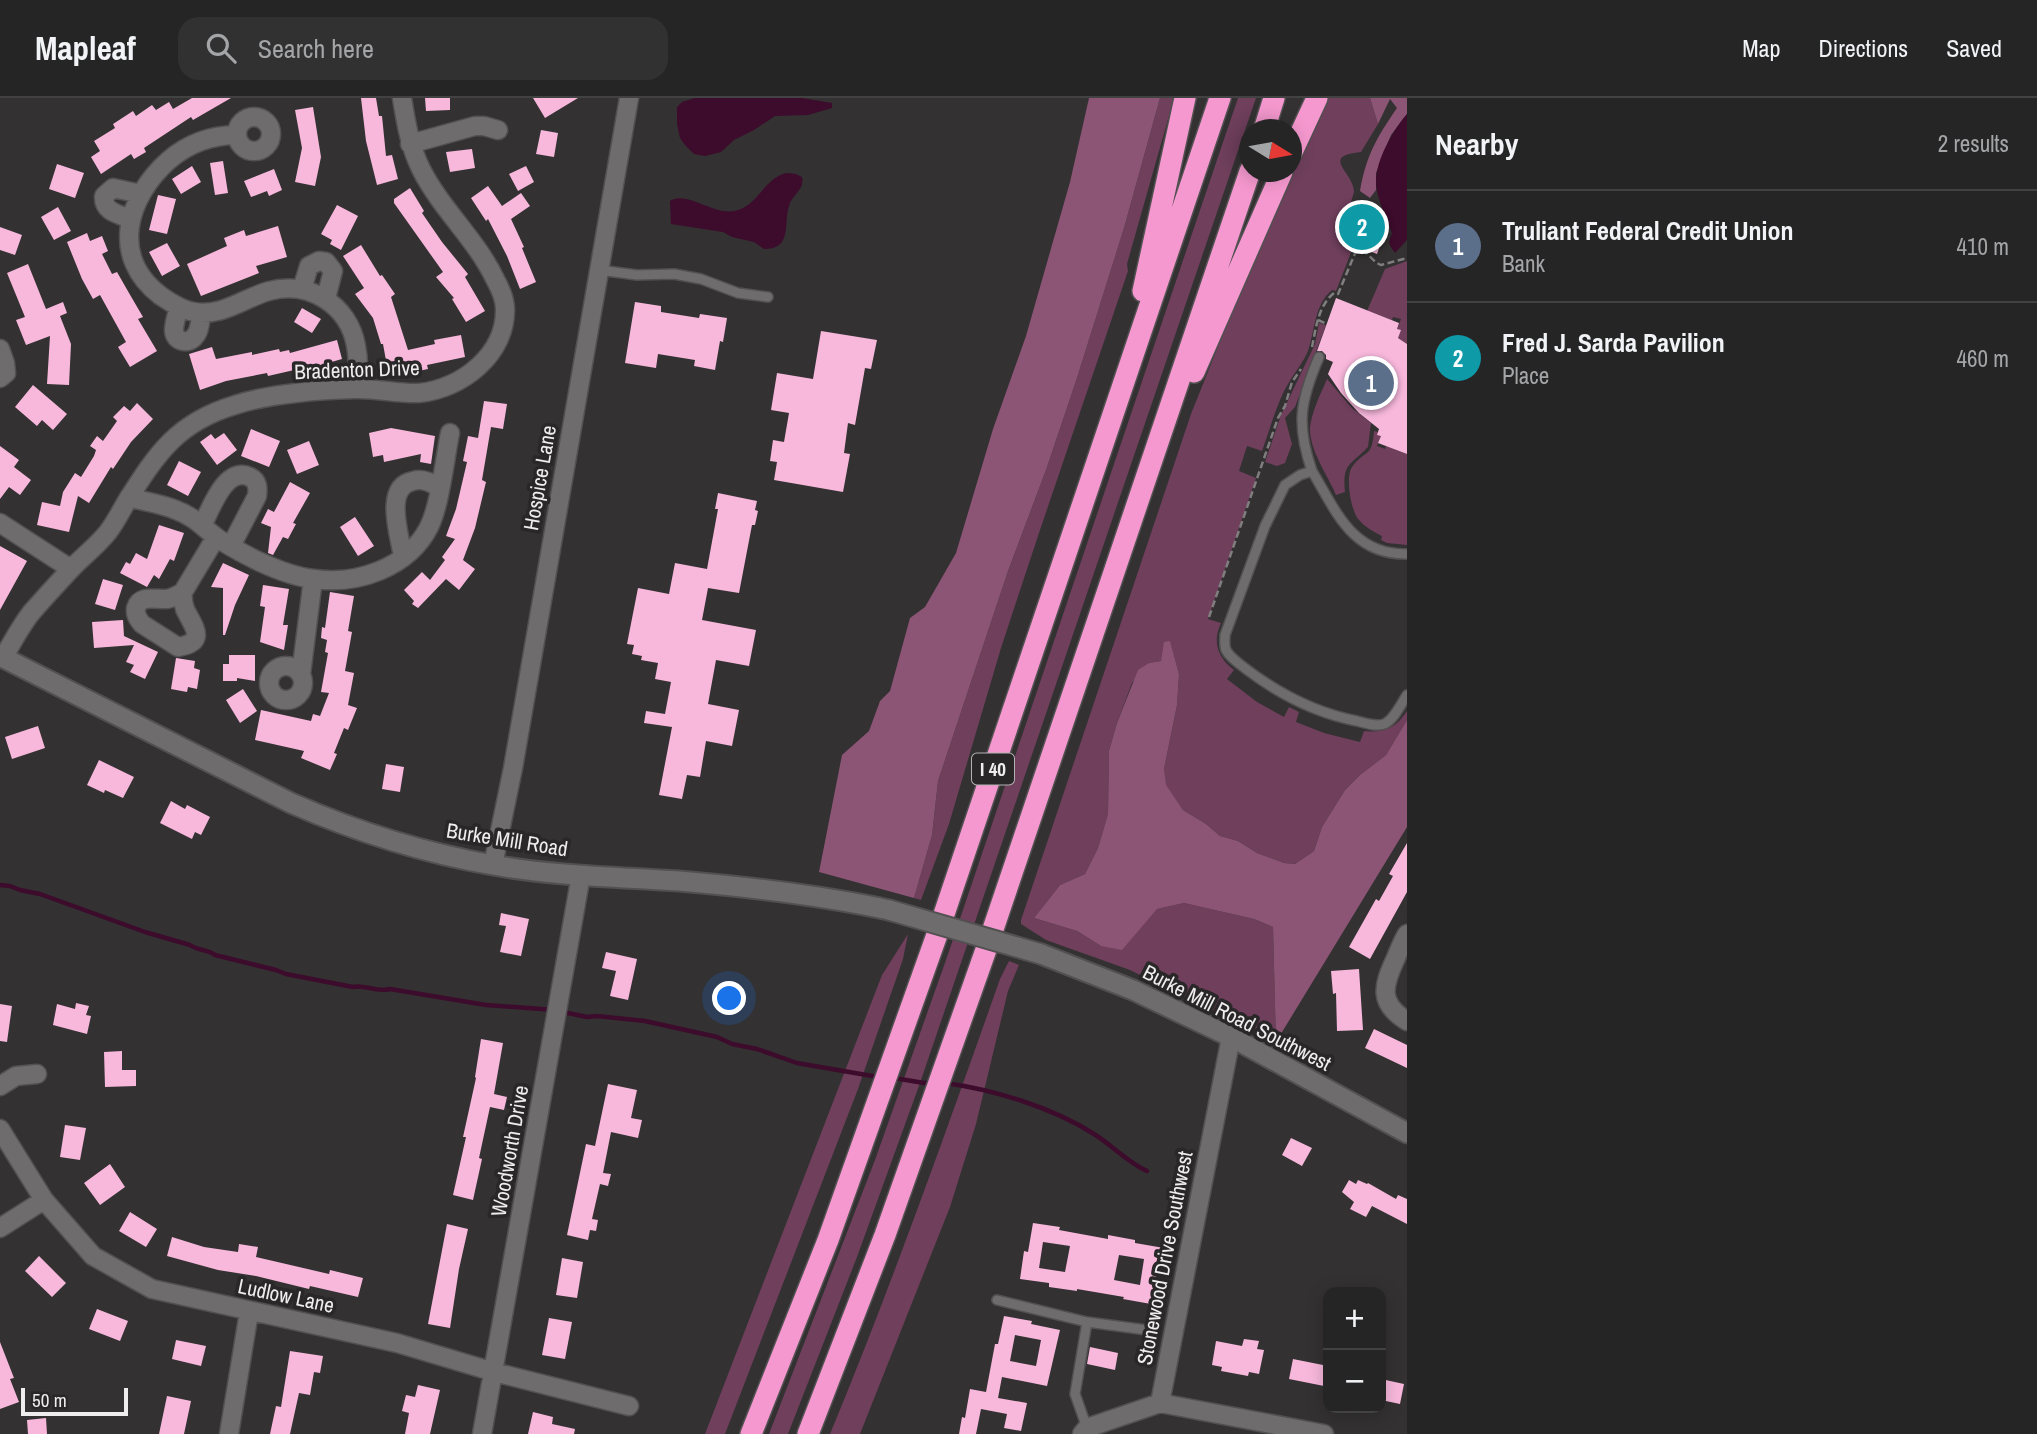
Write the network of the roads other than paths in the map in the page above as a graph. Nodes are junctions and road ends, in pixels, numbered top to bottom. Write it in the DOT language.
graph roads {
  1 [pos="402,98"];
  2 [pos="629,98"];
  3 [pos="1185,98"];
  4 [pos="1220,98"];
  5 [pos="1274,98"];
  6 [pos="1317,98"];
  7 [pos="1267,119"];
  8 [pos="498,130"];
  9 [pos="1302,130"];
  10 [pos="237,135"];
  11 [pos="410,145"];
  12 [pos="1246,182"];
  13 [pos="1278,182"];
  14 [pos="141,194"];
  15 [pos="131,219"];
  16 [pos="599,270"];
  17 [pos="302,289"];
  18 [pos="768,297"];
  19 [pos="326,298"];
  20 [pos="179,307"];
  21 [pos="202,313"];
  22 [pos="0,349"];
  23 [pos="1314,356"];
  24 [pos="0,378"];
  25 [pos="357,388"];
  26 [pos="1121,391"];
  27 [pos="450,433"];
  28 [pos="1312,471"];
  29 [pos="439,488"];
  30 [pos="130,497"];
  31 [pos="1132,515"];
  32 [pos="0,523"];
  33 [pos="217,536"];
  34 [pos="1407,554"];
  35 [pos="403,557"];
  36 [pos="71,569"];
  37 [pos="313,579"];
  38 [pos="183,592"];
  39 [pos="1,659"];
  40 [pos="301,674"];
  41 [pos="1407,695"];
  42 [pos="493,865"];
  43 [pos="581,875"];
  44 [pos="1407,934"];
  45 [pos="1041,954"];
  46 [pos="1407,1021"];
  47 [pos="1231,1037"];
  48 [pos="37,1074"];
  49 [pos="0,1086"];
  50 [pos="0,1129"];
  51 [pos="1407,1133"];
  52 [pos="44,1200"];
  53 [pos="0,1228"];
  54 [pos="997,1300"];
  55 [pos="249,1312"];
  56 [pos="1087,1322"];
  57 [pos="1147,1330"];
  58 [pos="494,1372"];
  59 [pos="1160,1403"];
  60 [pos="629,1406"];
  61 [pos="1084,1431"];
  62 [pos="1319,1433"];
  63 [pos="229,1434"];
  64 [pos="482,1434"];
  65 [pos="751,1434"];
  66 [pos="808,1434"];
  1 -- 11 [label="street, Bradenton Drive"];
  2 -- 16 [label="street, Hospice Lane"];
  3 -- 26 [label="highway"];
  4 -- 26 [label="highway, I 40"];
  5 -- 7 [label="highway"];
  6 -- 9 [label="highway"];
  8 -- 11 [label="street"];
  10 -- 14 [label="street"];
  11 -- 25 [label="street, Bradenton Drive"];
  12 -- 31 [label="highway, I 40"];
  13 -- 31 [label="highway"];
  14 -- 15 [label="street"];
  14 -- 15 [label="street"];
  15 -- 20 [label="street"];
  16 -- 18 [label="lane"];
  16 -- 42 [label="street, Hospice Lane"];
  17 -- 19 [label="street"];
  17 -- 19 [label="street"];
  17 -- 21 [label="street"];
  19 -- 25 [label="street"];
  20 -- 21 [label="street"];
  20 -- 21 [label="street"];
  22 -- 24 [label="street"];
  23 -- 28 [label="lane"];
  25 -- 30 [label="street, Bradenton Drive"];
  26 -- 65 [label="highway, I 40"];
  27 -- 29 [label="street"];
  28 -- 34 [label="lane"];
  28 -- 41 [label="lane"];
  29 -- 35 [label="street"];
  29 -- 35 [label="street"];
  30 -- 33 [label="street"];
  30 -- 36 [label="street, Bradenton Drive"];
  31 -- 66 [label="highway, I 40"];
  32 -- 36 [label="street"];
  33 -- 37 [label="street"];
  33 -- 38 [label="street"];
  35 -- 37 [label="street"];
  36 -- 39 [label="street, Bradenton Drive"];
  37 -- 40 [label="street"];
  39 -- 42 [label="street, Burke Mill Road"];
  42 -- 43 [label="street, Burke Mill Road"];
  43 -- 45 [label="street, Burke Mill Road, bridge"];
  43 -- 58 [label="street, Woodworth Drive"];
  44 -- 46 [label="street"];
  45 -- 47 [label="street, Burke Mill Road Southwest"];
  47 -- 51 [label="street, Burke Mill Road Southwest"];
  47 -- 59 [label="street, Stonewood Drive Southwest"];
  48 -- 49 [label="street"];
  50 -- 52 [label="street, Ludlow Lane"];
  52 -- 53 [label="street"];
  52 -- 55 [label="street, Ludlow Lane"];
  54 -- 56 [label="lane"];
  55 -- 58 [label="street, Ludlow Lane"];
  55 -- 63 [label="street"];
  56 -- 57 [label="lane"];
  56 -- 61 [label="lane"];
  58 -- 60 [label="street, Ludlow Lane"];
  58 -- 64 [label="street, Woodworth Drive"];
  59 -- 61 [label="street"];
  59 -- 62 [label="street"];
}
